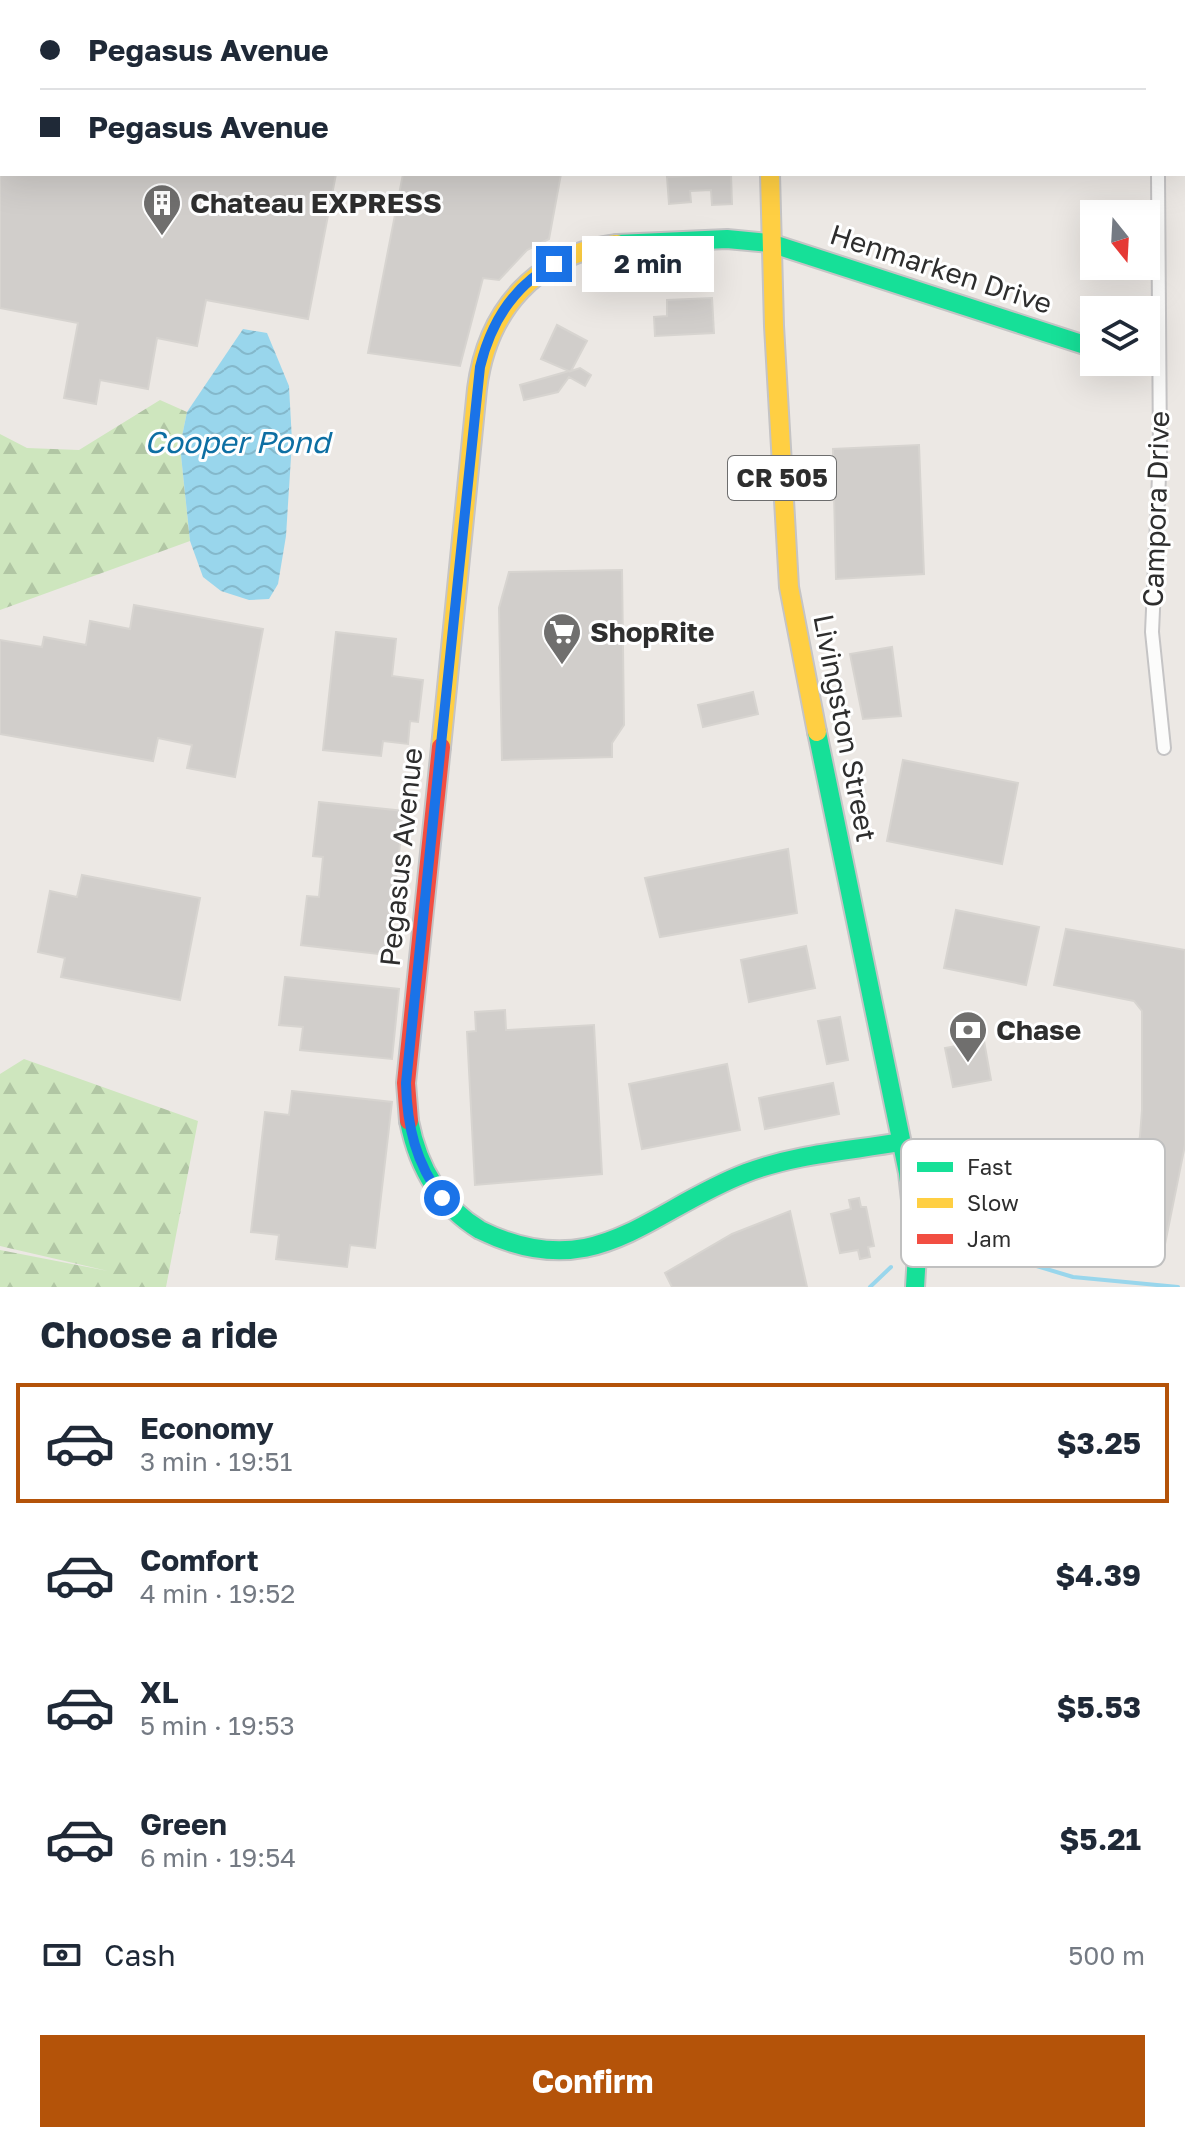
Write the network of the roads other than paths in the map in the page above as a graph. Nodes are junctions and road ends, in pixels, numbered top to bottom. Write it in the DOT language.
graph roads {
  1 [pos="770,176"];
  2 [pos="1158,176"];
  3 [pos="770,243"];
  4 [pos="1159,296"];
  5 [pos="1080,343"];
  6 [pos="1159,376"];
  7 [pos="1164,748"];
  8 [pos="901,1142"];
  9 [pos="915,1267"];
  10 [pos="915,1287"];
  1 -- 3 [label="street, Livingston Street / CR 505"];
  2 -- 4 [label="street, Campora Drive"];
  3 -- 5 [label="street, Henmarken Drive"];
  3 -- 8 [label="street, Livingston Street / CR 505"];
  3 -- 8 [label="street, Pegasus Avenue"];
  6 -- 7 [label="street, Campora Drive"];
  9 -- 10 [label="street, Livingston Street / CR 505"];
}
